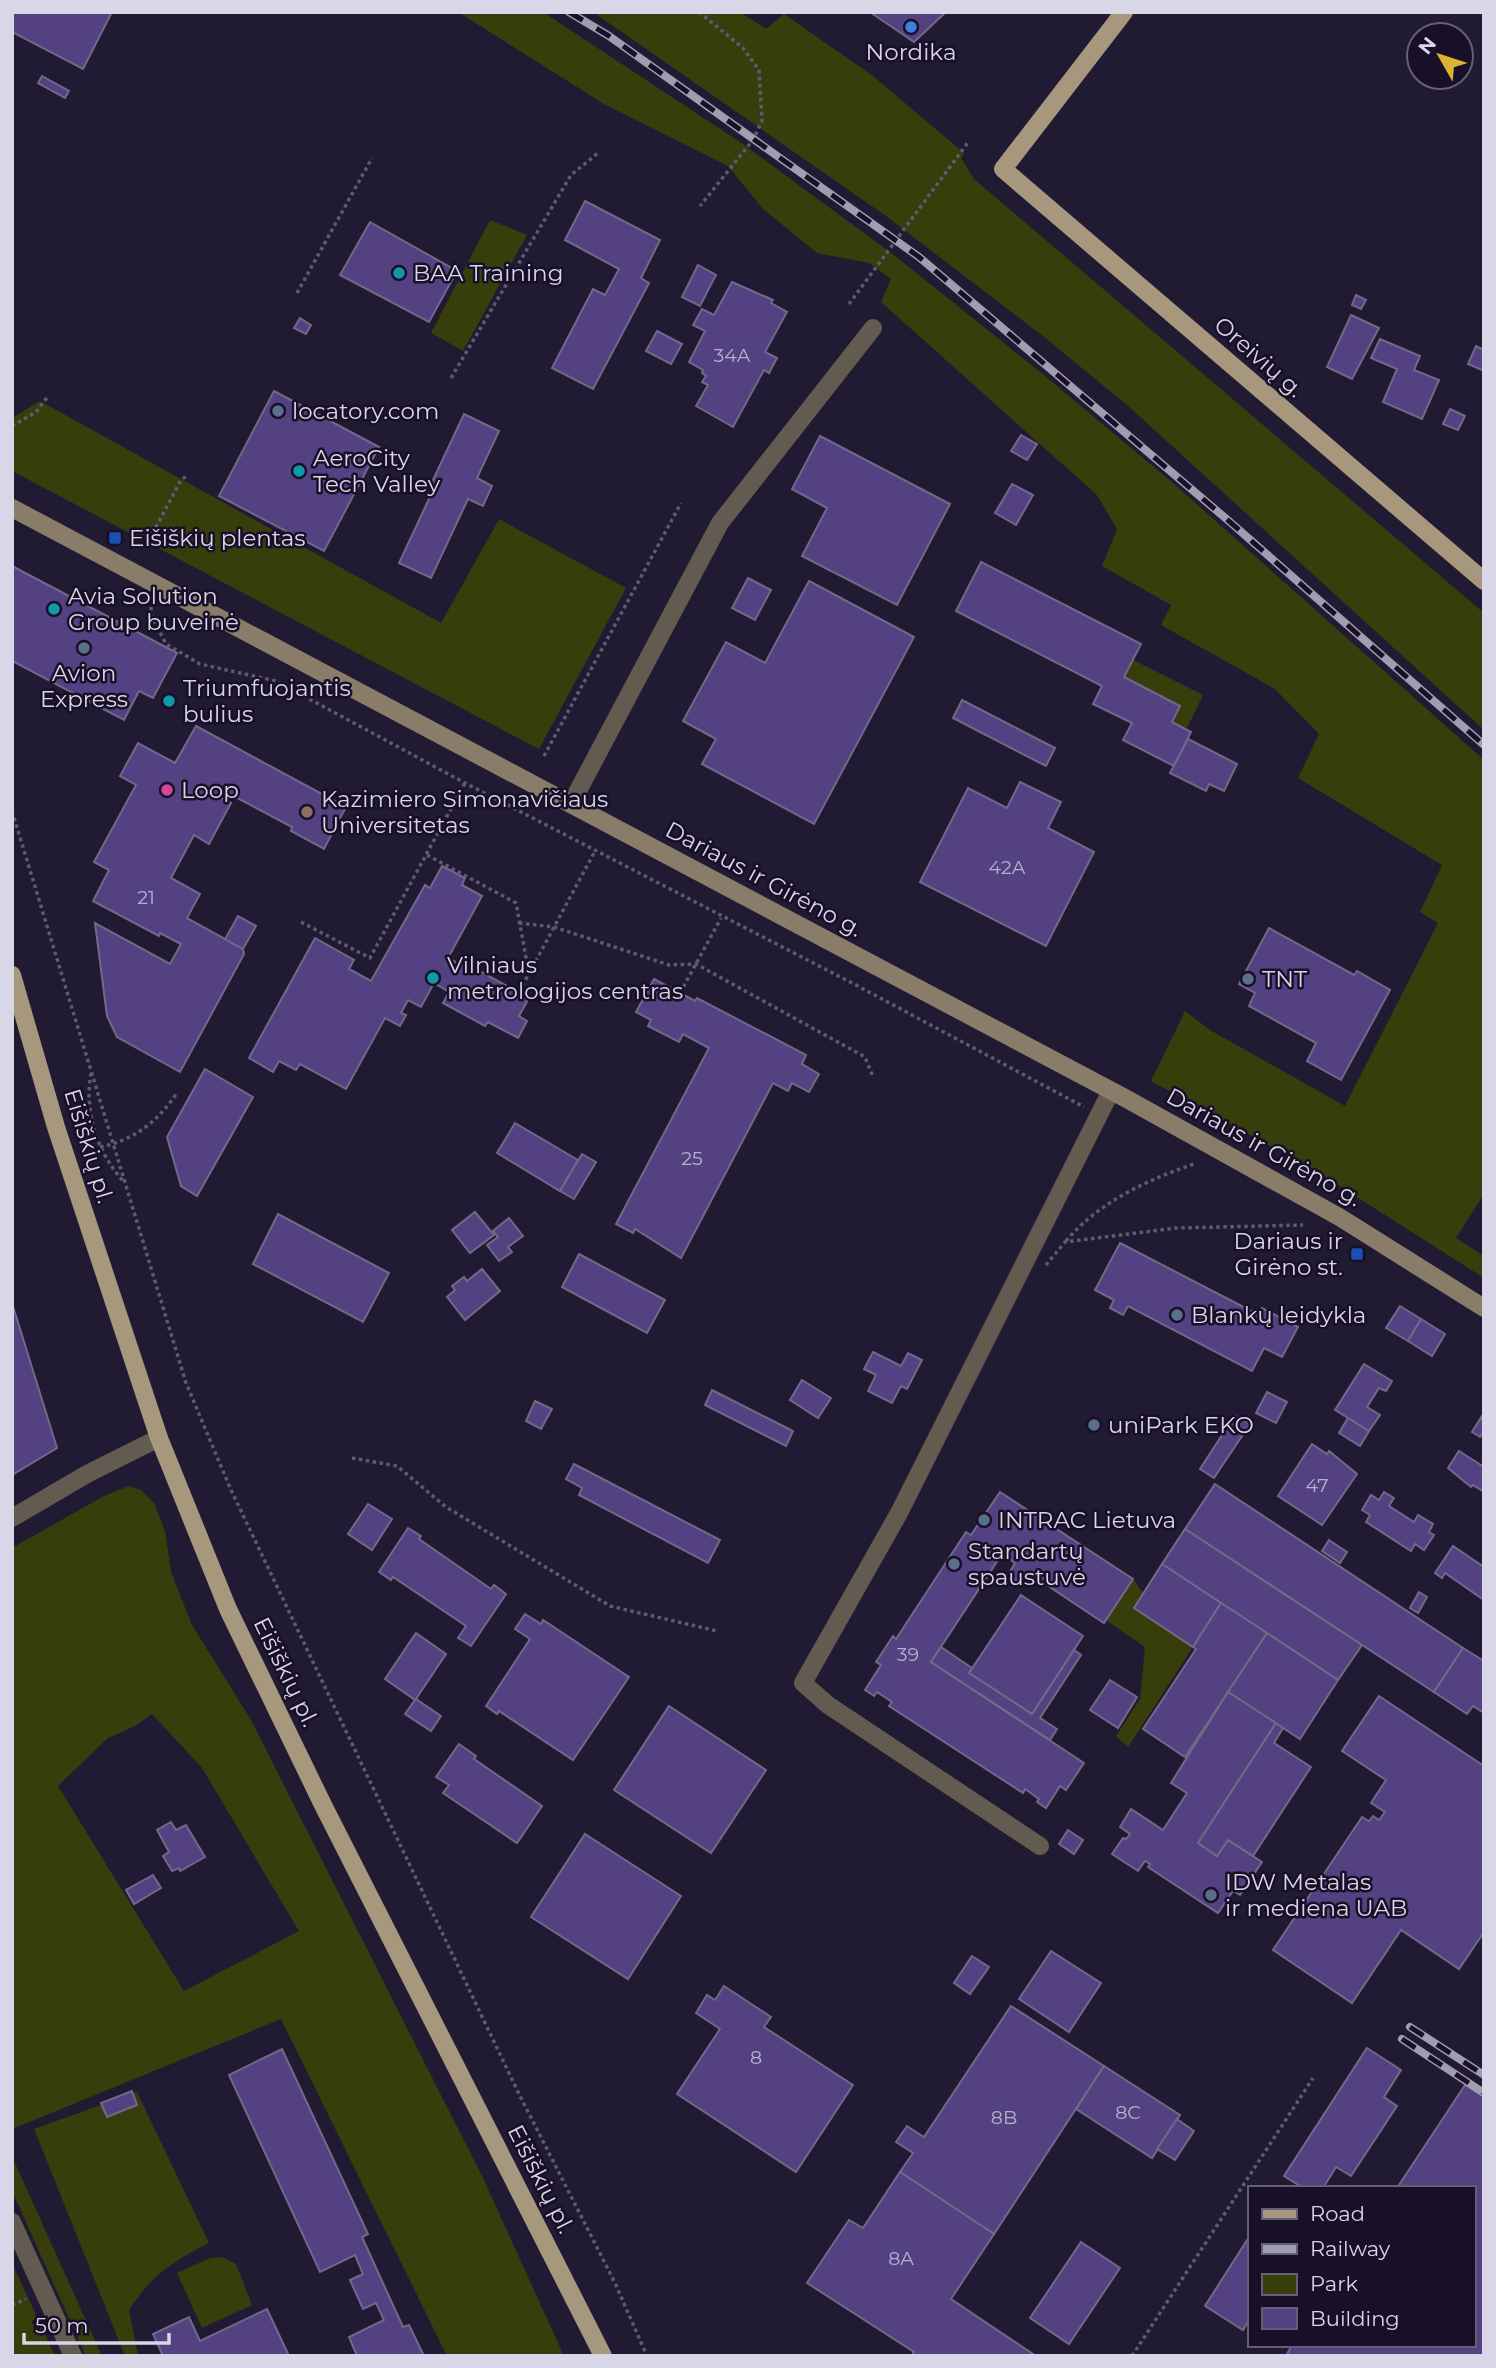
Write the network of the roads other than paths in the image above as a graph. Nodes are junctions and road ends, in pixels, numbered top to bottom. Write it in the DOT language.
graph roads {
  1 [pos="1124,12"];
  2 [pos="873,328"];
  3 [pos="12,508"];
  4 [pos="1484,581"];
  5 [pos="571,804"];
  6 [pos="12,975"];
  7 [pos="1111,1091"];
  8 [pos="1484,1308"];
  9 [pos="159,1438"];
  10 [pos="12,1518"];
  11 [pos="1040,1846"];
  12 [pos="12,2222"];
  13 [pos="73,2356"];
  14 [pos="603,2356"];
  1 -- 4 [label="main road, Oreivių g."];
  2 -- 5 [label="street"];
  3 -- 5 [label="main road, Dariaus ir Girėno g."];
  5 -- 7 [label="main road, Dariaus ir Girėno g."];
  6 -- 9 [label="main road, Eišiškių pl."];
  7 -- 8 [label="main road, Dariaus ir Girėno g."];
  7 -- 11 [label="street"];
  9 -- 10 [label="street"];
  9 -- 14 [label="main road, Eišiškių pl."];
  12 -- 13 [label="street"];
}
